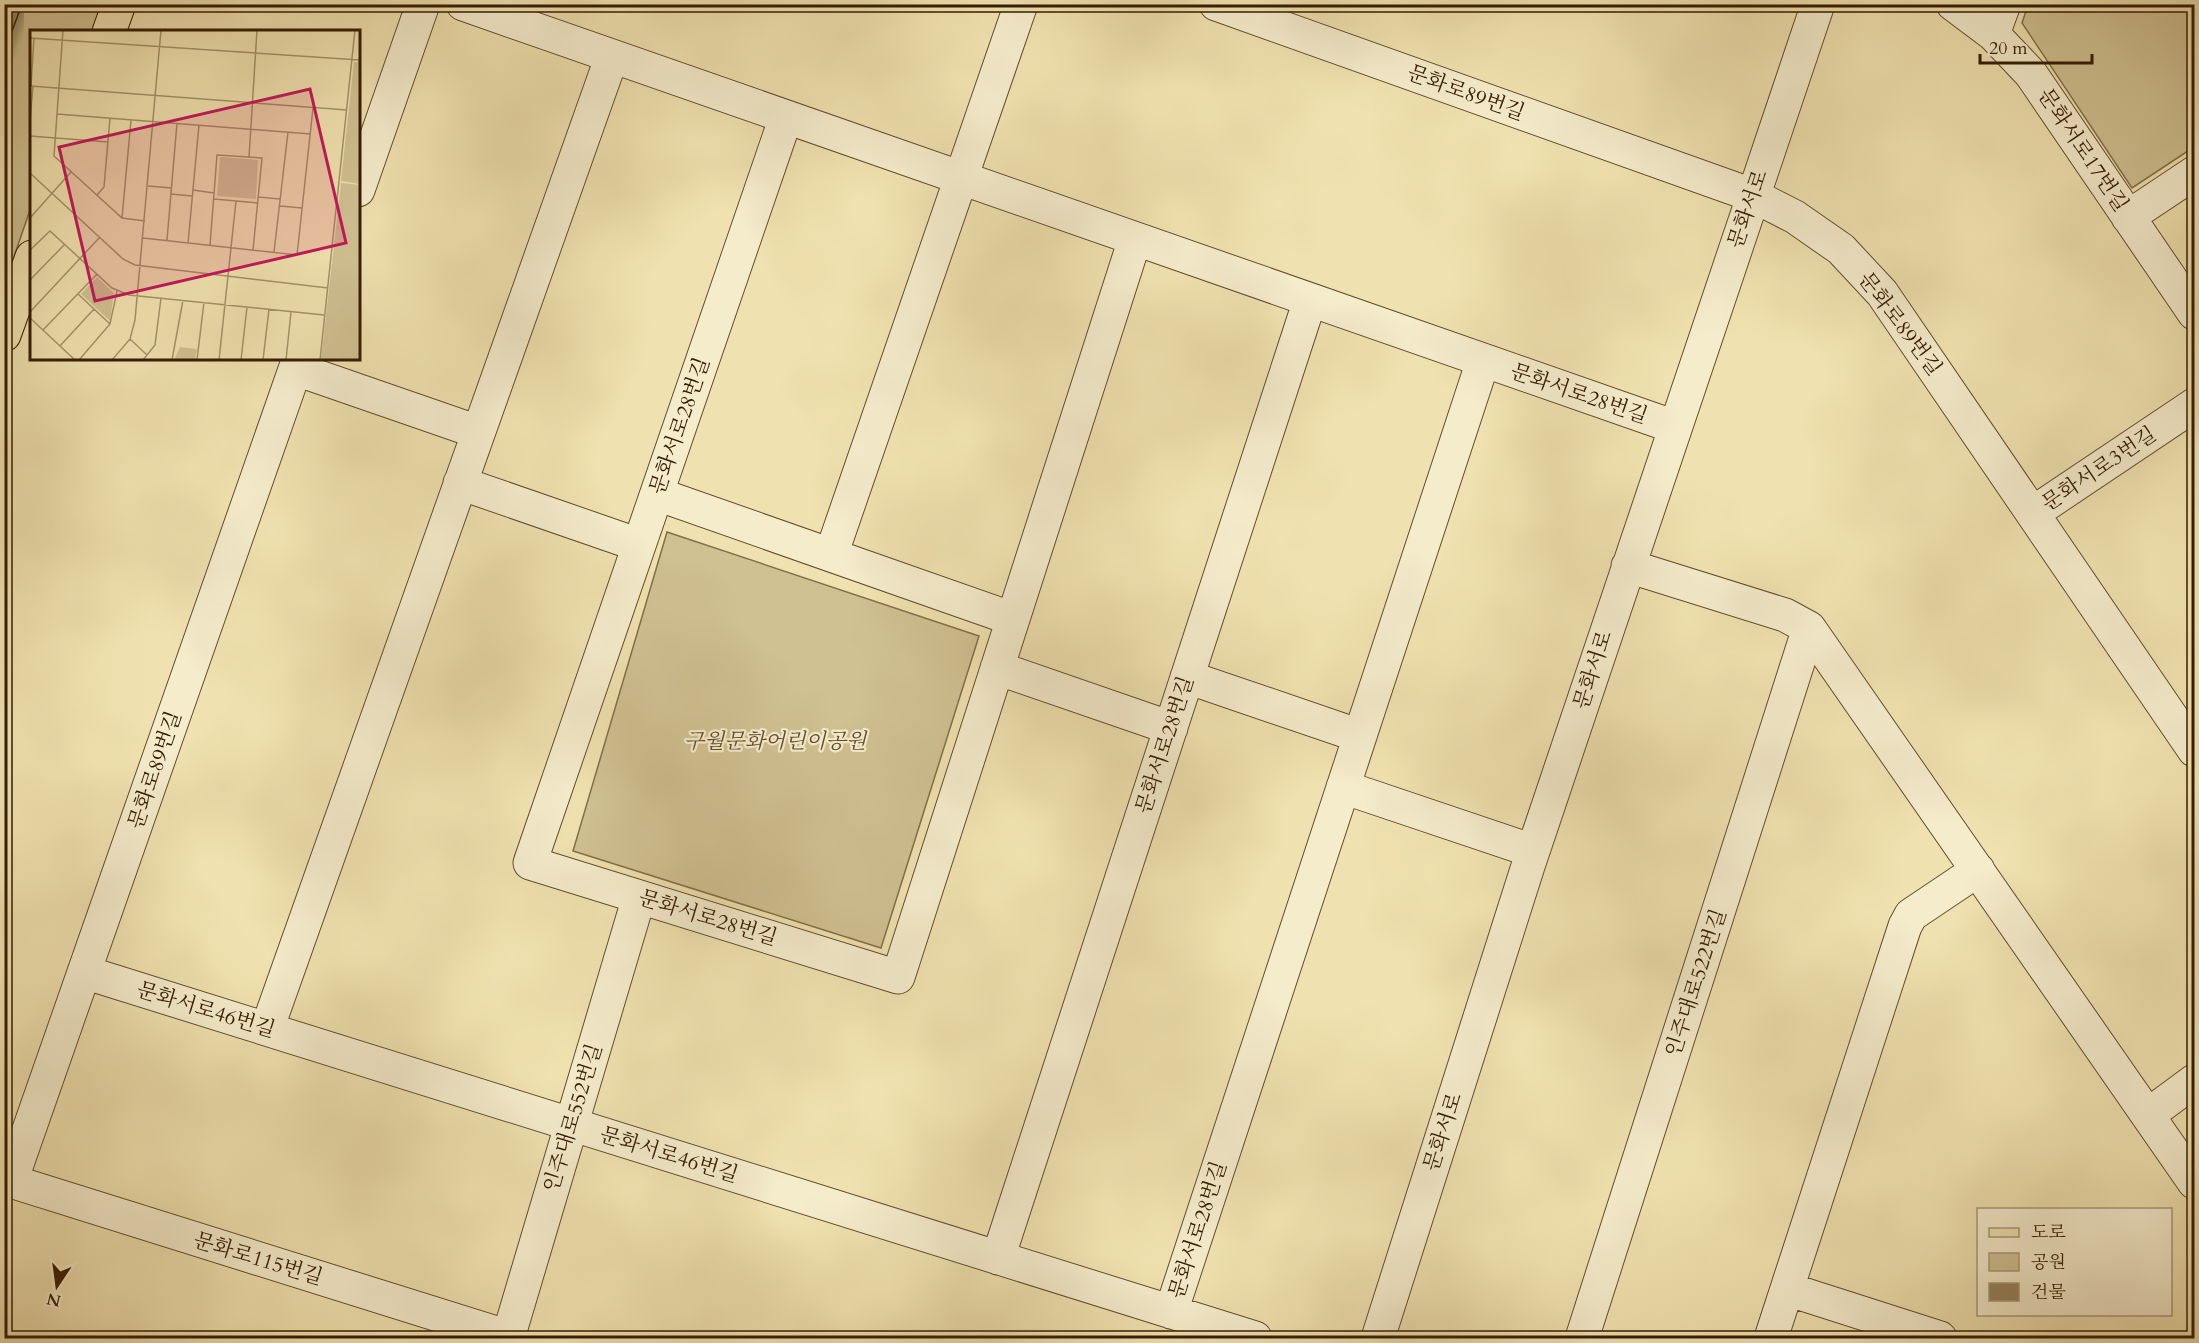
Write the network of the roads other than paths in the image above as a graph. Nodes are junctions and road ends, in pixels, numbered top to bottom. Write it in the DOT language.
graph roads {
  1 [pos="119,4"];
  2 [pos="423,4"];
  3 [pos="463,4"];
  4 [pos="1021,4"];
  5 [pos="1216,4"];
  6 [pos="1818,4"];
  7 [pos="1953,4"];
  8 [pos="1998,19"];
  9 [pos="111,30"];
  10 [pos="612,56"];
  11 [pos="786,117"];
  12 [pos="2194,173"];
  13 [pos="960,178"];
  14 [pos="360,184"];
  15 [pos="1752,195"];
  16 [pos="2128,217"];
  17 [pos="1135,239"];
  18 [pos="30,263"];
  19 [pos="1310,300"];
  20 [pos="2194,314"];
  21 [pos="4,335"];
  22 [pos="1482,361"];
  23 [pos="298,364"];
  24 [pos="2194,405"];
  25 [pos="1675,427"];
  26 [pos="478,432"];
  27 [pos="460,483"];
  28 [pos="657,494"];
  29 [pos="2033,513"];
  30 [pos="639,545"];
  31 [pos="831,555"];
  32 [pos="1628,566"];
  33 [pos="1013,619"];
  34 [pos="1809,628"];
  35 [pos="997,668"];
  36 [pos="1187,678"];
  37 [pos="1171,728"];
  38 [pos="1360,736"];
  39 [pos="2194,750"];
  40 [pos="1343,787"];
  41 [pos="1533,852"];
  42 [pos="1978,870"];
  43 [pos="639,897"];
  44 [pos="84,972"];
  45 [pos="267,1029"];
  46 [pos="2194,1081"];
  47 [pos="2148,1115"];
  48 [pos="572,1124"];
  49 [pos="8,1180"];
  50 [pos="2194,1182"];
  51 [pos="998,1258"];
  52 [pos="1787,1289"];
  53 [pos="1171,1312"];
  54 [pos="509,1338"];
  55 [pos="1255,1338"];
  56 [pos="1378,1338"];
  57 [pos="1582,1338"];
  58 [pos="1771,1338"];
  59 [pos="1940,1338"];
  1 -- 9 [label="main road"];
  2 -- 14 [label="street"];
  3 -- 10 [label="street, 문화서로28번길"];
  4 -- 13 [label="street"];
  5 -- 15 [label="street, 문화로89번길"];
  6 -- 15 [label="street, 문화서로"];
  7 -- 8 [label="street, 문화서로17번길"];
  8 -- 16 [label="street, 문화서로17번길"];
  10 -- 11 [label="street, 문화서로28번길"];
  10 -- 26 [label="street"];
  11 -- 13 [label="street, 문화서로28번길"];
  11 -- 28 [label="street, 문화서로28번길"];
  12 -- 16 [label="street"];
  13 -- 17 [label="street, 문화서로28번길"];
  13 -- 31 [label="street"];
  15 -- 25 [label="street, 문화서로"];
  15 -- 29 [label="street, 문화로89번길"];
  16 -- 20 [label="street, 문화서로17번길"];
  17 -- 19 [label="street, 문화서로28번길"];
  17 -- 33 [label="street, 문화서로28번길"];
  18 -- 21 [label="main road"];
  19 -- 22 [label="street, 문화서로28번길"];
  19 -- 36 [label="street, 문화서로28번길"];
  22 -- 25 [label="street, 문화서로28번길"];
  22 -- 38 [label="street, 문화서로28번길"];
  23 -- 26 [label="street"];
  23 -- 44 [label="street, 문화로89번길"];
  24 -- 29 [label="street, 문화서로3번길"];
  25 -- 32 [label="street, 문화서로"];
  26 -- 27 [label="street"];
  27 -- 30 [label="street"];
  27 -- 45 [label="street"];
  28 -- 30 [label="street, 문화서로28번길"];
  28 -- 31 [label="street"];
  29 -- 39 [label="street, 문화로89번길"];
  30 -- 43 [label="street, 문화서로28번길"];
  31 -- 33 [label="street"];
  32 -- 34 [label="street"];
  32 -- 41 [label="street, 문화서로"];
  33 -- 35 [label="street, 문화서로28번길"];
  34 -- 42 [label="street"];
  34 -- 57 [label="street, 인주대로522번길"];
  35 -- 37 [label="street"];
  35 -- 43 [label="street, 문화서로28번길"];
  36 -- 37 [label="street, 문화서로28번길"];
  36 -- 38 [label="street"];
  37 -- 51 [label="street, 문화서로28번길"];
  38 -- 40 [label="street, 문화서로28번길"];
  40 -- 41 [label="street"];
  40 -- 53 [label="street, 문화서로28번길"];
  41 -- 56 [label="street, 문화서로"];
  42 -- 47 [label="street"];
  42 -- 52 [label="street"];
  43 -- 48 [label="street, 인주대로552번길"];
  44 -- 45 [label="street, 문화서로46번길"];
  44 -- 49 [label="street, 문화로89번길"];
  45 -- 48 [label="street, 문화서로46번길"];
  46 -- 47 [label="street"];
  47 -- 50 [label="street"];
  48 -- 51 [label="street, 문화서로46번길"];
  48 -- 54 [label="street, 인주대로552번길"];
  49 -- 54 [label="street, 문화로115번길"];
  51 -- 53 [label="street, 문화서로46번길"];
  52 -- 58 [label="street"];
  52 -- 59 [label="street"];
  53 -- 55 [label="street, 문화서로46번길"];
}
